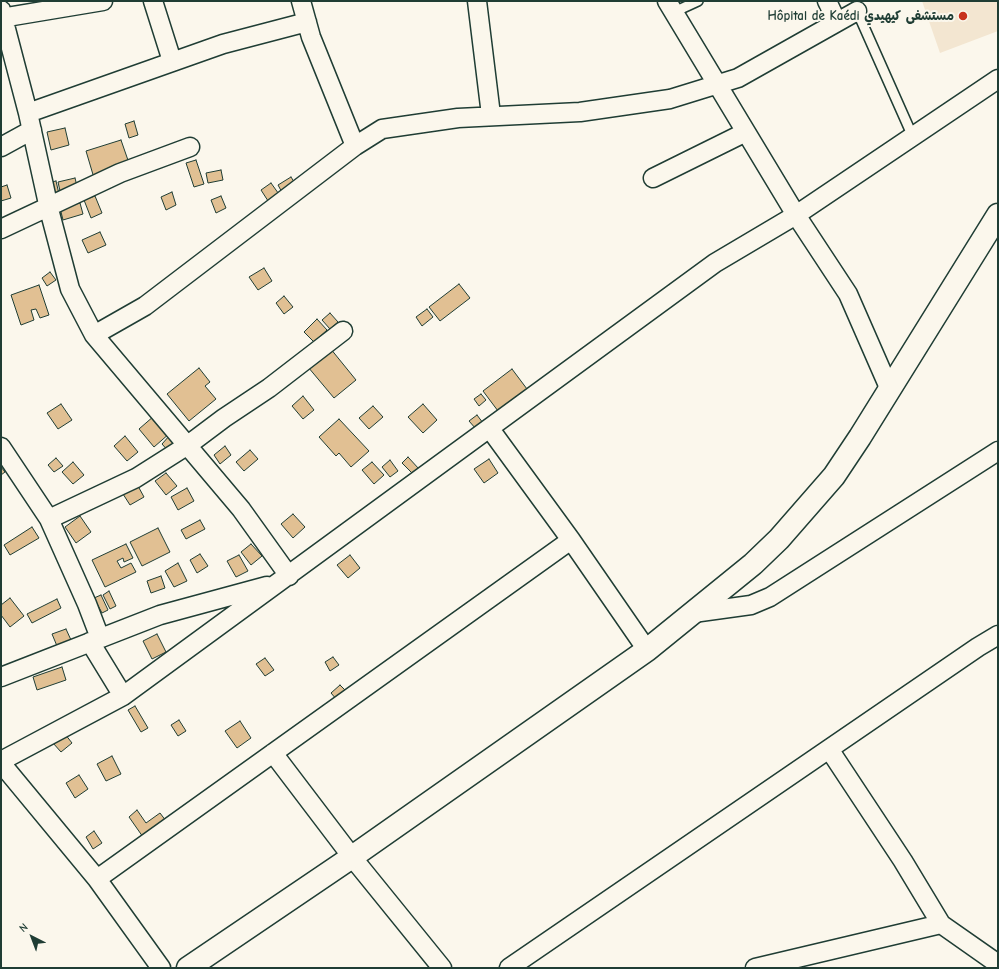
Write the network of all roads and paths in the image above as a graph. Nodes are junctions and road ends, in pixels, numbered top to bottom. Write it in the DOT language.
graph roads {
  1 [pos="103,1"];
  2 [pos="153,1"];
  3 [pos="301,1"];
  4 [pos="477,1"];
  5 [pos="698,1"];
  6 [pos="827,1"];
  7 [pos="39,6"];
  8 [pos="670,7"];
  9 [pos="856,11"];
  10 [pos="2,15"];
  11 [pos="307,22"];
  12 [pos="837,22"];
  13 [pos="172,61"];
  14 [pos="998,79"];
  15 [pos="718,84"];
  16 [pos="491,115"];
  17 [pos="30,121"];
  18 [pos="746,132"];
  19 [pos="913,137"];
  20 [pos="1,146"];
  21 [pos="355,146"];
  22 [pos="190,147"];
  23 [pos="654,178"];
  24 [pos="48,206"];
  25 [pos="796,215"];
  26 [pos="998,215"];
  27 [pos="1,229"];
  28 [pos="343,331"];
  29 [pos="94,335"];
  30 [pos="890,390"];
  31 [pos="490,429"];
  32 [pos="188,445"];
  33 [pos="1,447"];
  34 [pos="998,451"];
  35 [pos="49,518"];
  36 [pos="571,540"];
  37 [pos="284,579"];
  38 [pos="693,613"];
  39 [pos="998,635"];
  40 [pos="95,640"];
  41 [pos="647,650"];
  42 [pos="1,677"];
  43 [pos="123,696"];
  44 [pos="829,749"];
  45 [pos="273,753"];
  46 [pos="1,762"];
  47 [pos="352,857"];
  48 [pos="97,879"];
  49 [pos="941,924"];
  50 [pos="995,961"];
  51 [pos="161,968"];
  52 [pos="188,968"];
  53 [pos="442,968"];
  54 [pos="509,968"];
  55 [pos="755,968"];
  1 -- 7 [label="street"];
  2 -- 13 [label="street"];
  3 -- 11 [label="street"];
  4 -- 16 [label="street"];
  5 -- 8 [label="lane"];
  6 -- 12 [label="street"];
  7 -- 10 [label="street"];
  8 -- 15 [label="street"];
  9 -- 12 [label="street"];
  9 -- 19 [label="lane"];
  10 -- 17 [label="street"];
  11 -- 13 [label="street"];
  11 -- 21 [label="street"];
  12 -- 15 [label="street"];
  13 -- 17 [label="street"];
  14 -- 19 [label="street"];
  15 -- 16 [label="street"];
  15 -- 18 [label="street"];
  16 -- 21 [label="street"];
  17 -- 20 [label="street"];
  17 -- 24 [label="street"];
  18 -- 23 [label="street"];
  18 -- 25 [label="street"];
  19 -- 25 [label="street"];
  21 -- 29 [label="street"];
  22 -- 24 [label="street"];
  24 -- 27 [label="street"];
  24 -- 29 [label="street"];
  25 -- 30 [label="street"];
  25 -- 31 [label="street"];
  26 -- 30 [label="main road"];
  28 -- 32 [label="street"];
  29 -- 32 [label="street"];
  30 -- 38 [label="main road"];
  31 -- 36 [label="street"];
  31 -- 37 [label="street"];
  32 -- 35 [label="street"];
  32 -- 37 [label="street"];
  33 -- 35 [label="street"];
  34 -- 38 [label="street"];
  35 -- 40 [label="street"];
  36 -- 41 [label="street"];
  36 -- 45 [label="street"];
  37 -- 40 [label="street"];
  37 -- 43 [label="street"];
  38 -- 41 [label="main road"];
  39 -- 44 [label="street"];
  40 -- 42 [label="street"];
  40 -- 43 [label="street"];
  41 -- 47 [label="main road"];
  43 -- 46 [label="street"];
  44 -- 49 [label="street"];
  44 -- 54 [label="street"];
  45 -- 47 [label="street"];
  45 -- 48 [label="street"];
  46 -- 48 [label="street"];
  47 -- 52 [label="main road"];
  47 -- 53 [label="street"];
  48 -- 51 [label="street"];
  49 -- 50 [label="street"];
  49 -- 55 [label="street"];
}
